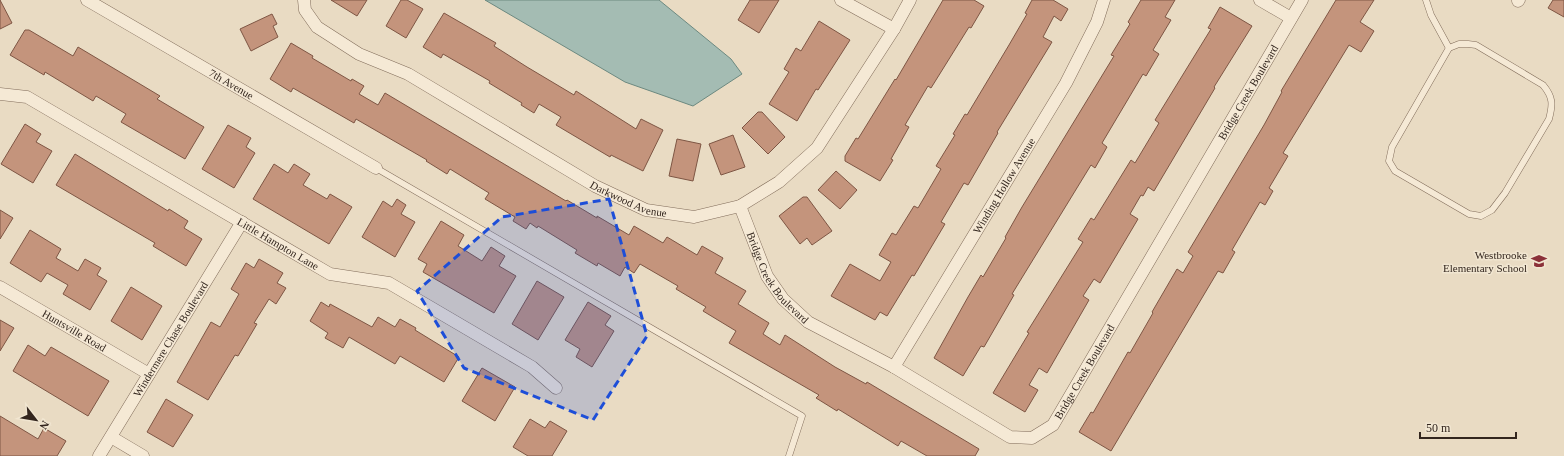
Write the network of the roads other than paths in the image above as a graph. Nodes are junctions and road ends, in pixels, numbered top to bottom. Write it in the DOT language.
graph roads {
  1 [pos="87,0"];
  2 [pos="304,0"];
  3 [pos="841,0"];
  4 [pos="910,0"];
  5 [pos="1104,0"];
  6 [pos="1260,0"];
  7 [pos="1302,0"];
  8 [pos="1426,0"];
  9 [pos="1291,18"];
  10 [pos="894,29"];
  11 [pos="1449,48"];
  12 [pos="0,94"];
  13 [pos="376,168"];
  14 [pos="740,206"];
  15 [pos="242,222"];
  16 [pos="0,287"];
  17 [pos="894,367"];
  18 [pos="149,374"];
  19 [pos="556,388"];
  20 [pos="111,437"];
  21 [pos="99,456"];
  22 [pos="143,456"];
  23 [pos="789,456"];
  1 -- 13 [label="street, 7th Avenue"];
  2 -- 14 [label="street, Darkwood Avenue"];
  3 -- 10 [label="street"];
  4 -- 10 [label="street, Darkwood Avenue"];
  5 -- 17 [label="street, Winding Hollow Avenue"];
  6 -- 9 [label="street"];
  7 -- 9 [label="street, Bridge Creek Boulevard"];
  8 -- 11 [label="lane"];
  9 -- 17 [label="street, Bridge Creek Boulevard"];
  10 -- 14 [label="street, Darkwood Avenue"];
  11 -- 11 [label="lane"];
  12 -- 15 [label="street, Little Hampton Lane"];
  13 -- 23 [label="lane"];
  14 -- 17 [label="street, Bridge Creek Boulevard"];
  15 -- 18 [label="street, Windermere Chase Boulevard"];
  15 -- 19 [label="street, Little Hampton Lane"];
  16 -- 18 [label="street, Huntsville Road"];
  18 -- 20 [label="street, Windermere Chase Boulevard"];
  20 -- 21 [label="street, Windermere Chase Boulevard"];
  20 -- 22 [label="street"];
}
